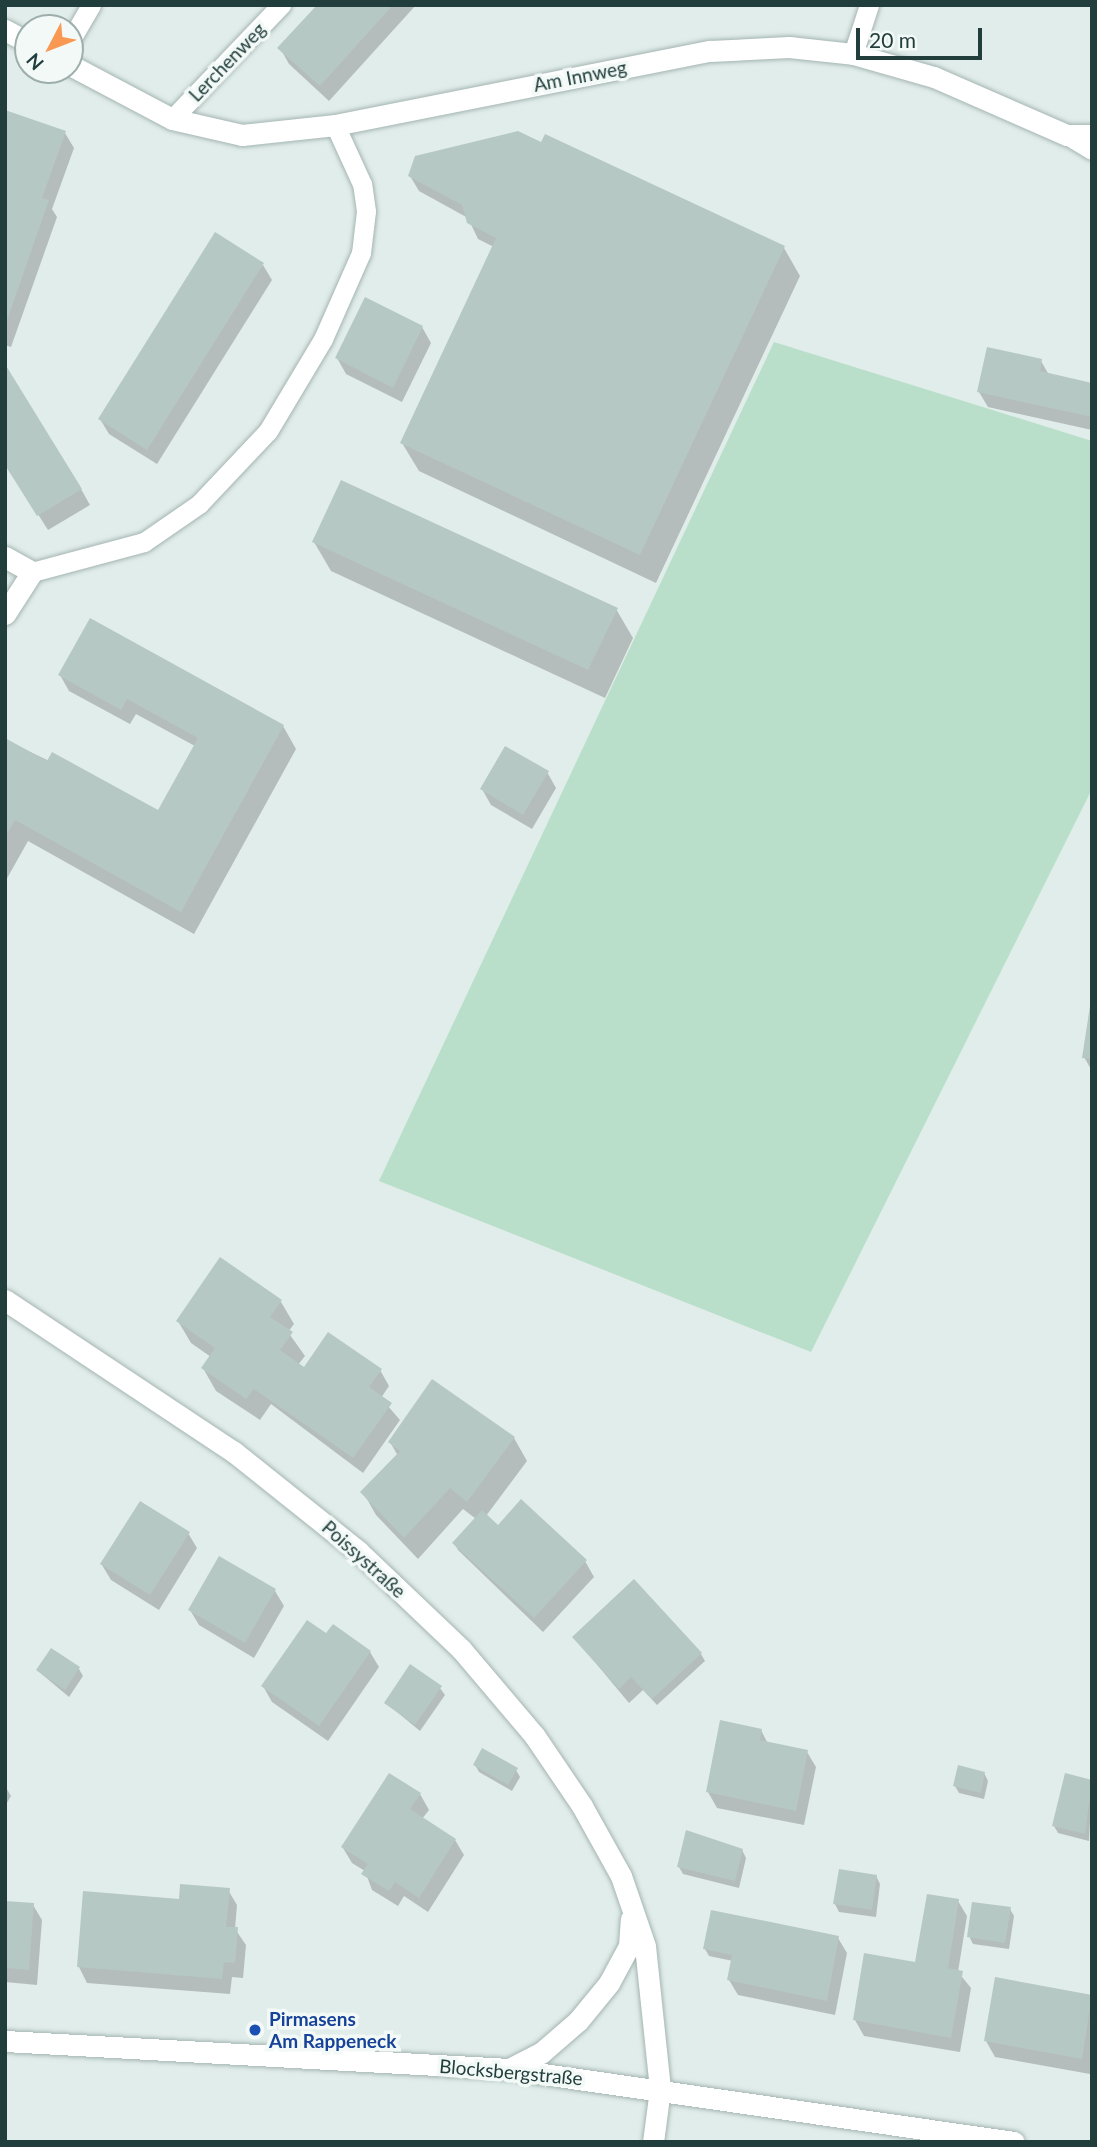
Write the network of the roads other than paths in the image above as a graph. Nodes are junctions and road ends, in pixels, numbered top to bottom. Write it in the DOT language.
graph roads {
  1 [pos="281,5"];
  2 [pos="869,5"];
  3 [pos="853,54"];
  4 [pos="84,72"];
  5 [pos="172,119"];
  6 [pos="335,125"];
  7 [pos="1067,135"];
  8 [pos="1092,135"];
  9 [pos="1092,150"];
  10 [pos="5,557"];
  11 [pos="32,572"];
  12 [pos="5,614"];
  13 [pos="5,1300"];
  14 [pos="632,1907"];
  15 [pos="5,2040"];
  16 [pos="509,2069"];
  17 [pos="660,2089"];
  18 [pos="653,2142"];
  19 [pos="1014,2142"];
  1 -- 5 [label="lane, Lerchenweg"];
  2 -- 3 [label="lane"];
  3 -- 6 [label="street, Am Innweg"];
  3 -- 7 [label="street, Am Innweg"];
  4 -- 5 [label="street, Am Innweg"];
  5 -- 6 [label="street, Am Innweg"];
  6 -- 11 [label="lane"];
  7 -- 8 [label="street, Am Innweg"];
  7 -- 9 [label="lane"];
  10 -- 11 [label="street"];
  11 -- 12 [label="street"];
  13 -- 14 [label="street, Poissystraße"];
  14 -- 16 [label="street, Poissystraße"];
  14 -- 17 [label="street, Poissystraße"];
  15 -- 16 [label="street, Blocksbergstraße"];
  16 -- 17 [label="street, Blocksbergstraße"];
  17 -- 18 [label="street, Poissystraße"];
  17 -- 19 [label="street, Blocksbergstraße"];
}
